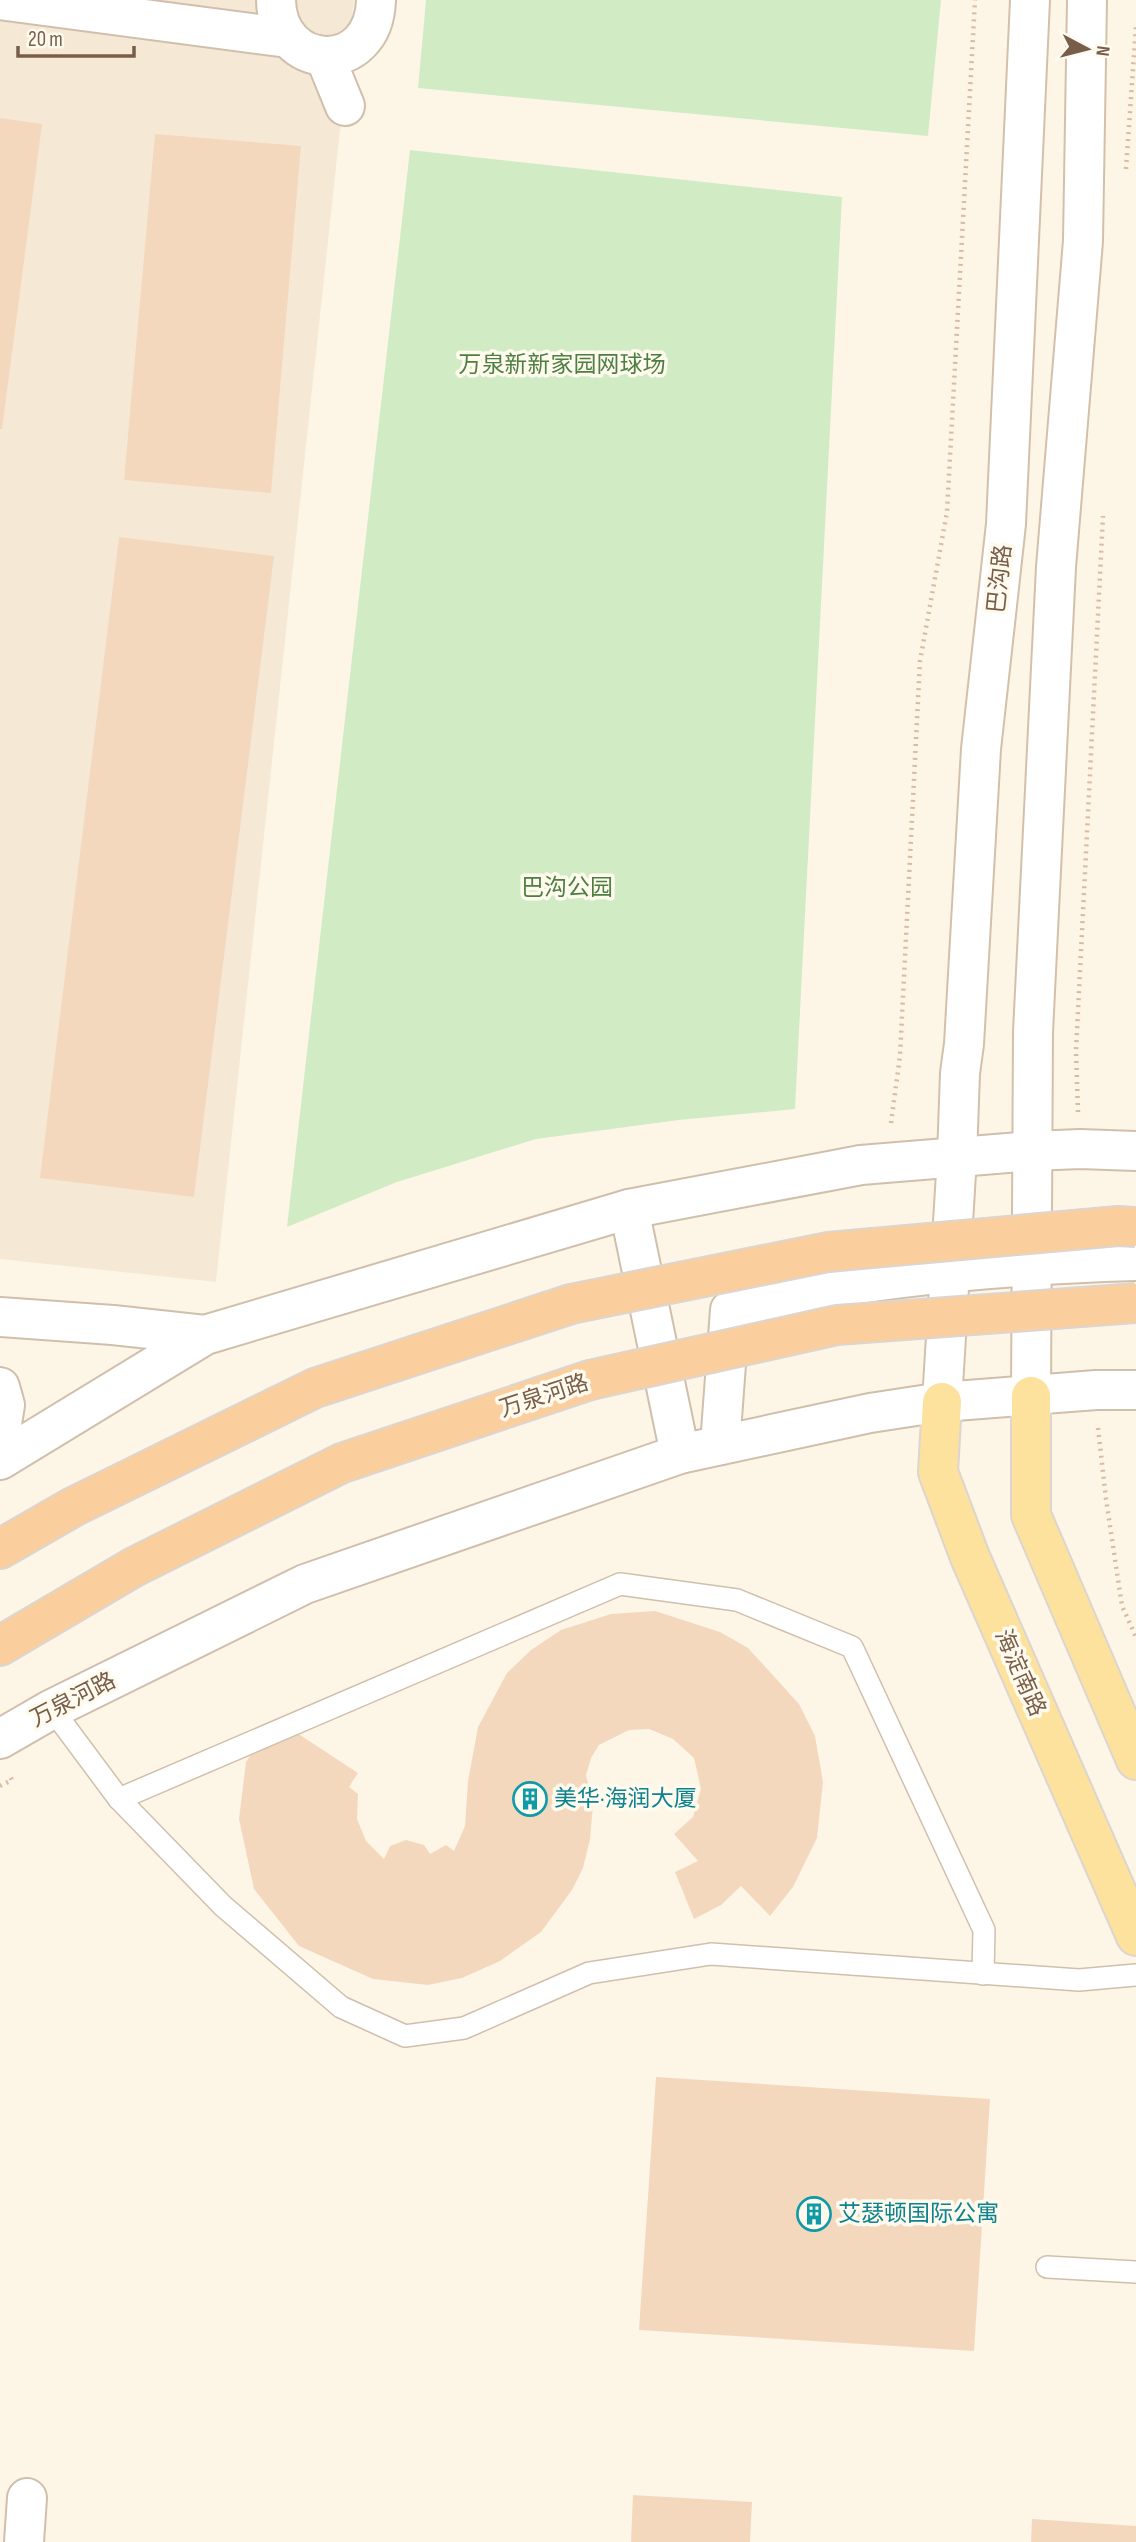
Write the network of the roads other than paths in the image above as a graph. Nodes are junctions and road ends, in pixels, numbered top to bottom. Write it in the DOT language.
graph roads {
  1 [pos="276,0"];
  2 [pos="376,0"];
  3 [pos="1030,0"];
  4 [pos="1087,0"];
  5 [pos="0,1"];
  6 [pos="104,7"];
  7 [pos="288,37"];
  8 [pos="325,57"];
  9 [pos="345,106"];
  10 [pos="1136,1151"];
  11 [pos="1032,1152"];
  12 [pos="957,1157"];
  13 [pos="629,1209"];
  14 [pos="1136,1227"];
  15 [pos="1136,1261"];
  16 [pos="1032,1266"];
  17 [pos="950,1273"];
  18 [pos="1136,1303"];
  19 [pos="0,1317"];
  20 [pos="205,1335"];
  21 [pos="0,1387"];
  22 [pos="1136,1391"];
  23 [pos="1031,1396"];
  24 [pos="942,1402"];
  25 [pos="0,1436"];
  26 [pos="720,1446"];
  27 [pos="680,1454"];
  28 [pos="0,1460"];
  29 [pos="0,1549"];
  30 [pos="0,1646"];
  31 [pos="52,1709"];
  32 [pos="0,1739"];
  33 [pos="1136,1760"];
  34 [pos="119,1799"];
  35 [pos="1136,1936"];
  36 [pos="982,1974"];
  37 [pos="1136,1975"];
  38 [pos="1047,2267"];
  39 [pos="1136,2272"];
  40 [pos="27,2498"];
  41 [pos="24,2542"];
  1 -- 7 [label="street"];
  2 -- 8 [label="street"];
  3 -- 12 [label="street, 巴沟路"];
  4 -- 11 [label="street"];
  5 -- 6 [label="street"];
  6 -- 7 [label="street"];
  7 -- 8 [label="street"];
  8 -- 9 [label="street"];
  10 -- 11 [label="street"];
  11 -- 12 [label="street"];
  11 -- 16 [label="street"];
  12 -- 13 [label="street"];
  12 -- 17 [label="street, 巴沟路"];
  13 -- 20 [label="street"];
  13 -- 27 [label="street"];
  14 -- 29 [label="highway, bridge"];
  15 -- 16 [label="street"];
  16 -- 17 [label="street"];
  16 -- 23 [label="street"];
  17 -- 24 [label="street, 巴沟路"];
  17 -- 26 [label="street"];
  18 -- 30 [label="highway, 万泉河路, bridge"];
  19 -- 20 [label="street"];
  20 -- 28 [label="street"];
  21 -- 25 [label="street"];
  22 -- 23 [label="street"];
  23 -- 24 [label="street, 万泉河路"];
  23 -- 33 [label="main road"];
  24 -- 26 [label="street, 万泉河路"];
  24 -- 35 [label="main road, 海淀南路"];
  26 -- 27 [label="street, 万泉河路"];
  27 -- 31 [label="street, 万泉河路"];
  31 -- 32 [label="street, 万泉河路"];
  31 -- 34 [label="lane"];
  34 -- 36 [label="lane"];
  34 -- 36 [label="lane"];
  36 -- 37 [label="lane"];
  38 -- 39 [label="lane"];
  40 -- 41 [label="street"];
}
